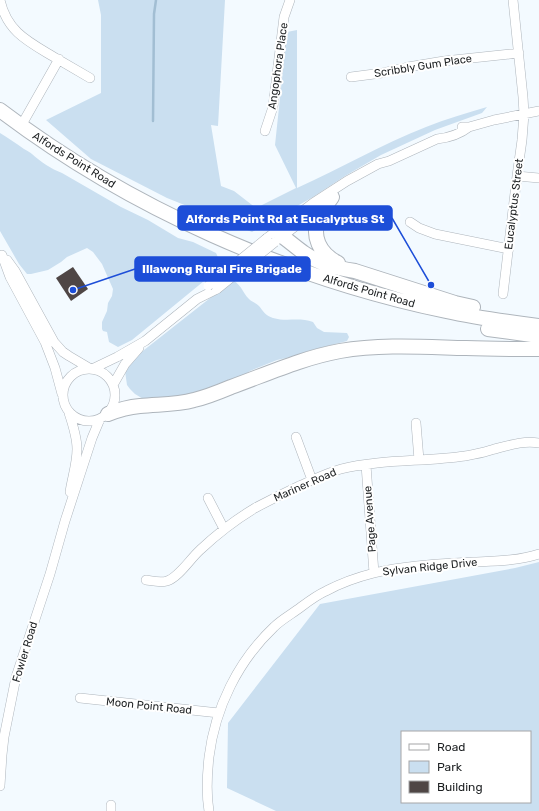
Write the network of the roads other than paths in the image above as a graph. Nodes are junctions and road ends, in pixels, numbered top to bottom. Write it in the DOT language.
graph roads {
  1 [pos="0,0"];
  2 [pos="290,0"];
  3 [pos="513,0"];
  4 [pos="519,53"];
  5 [pos="59,60"];
  6 [pos="351,77"];
  7 [pos="90,78"];
  8 [pos="0,110"];
  9 [pos="539,111"];
  10 [pos="524,114"];
  11 [pos="0,122"];
  12 [pos="21,126"];
  13 [pos="265,131"];
  14 [pos="388,161"];
  15 [pos="517,176"];
  16 [pos="539,178"];
  17 [pos="332,198"];
  18 [pos="410,222"];
  19 [pos="274,238"];
  20 [pos="509,249"];
  21 [pos="1,253"];
  22 [pos="354,271"];
  23 [pos="503,294"];
  24 [pos="539,320"];
  25 [pos="539,326"];
  26 [pos="539,336"];
  27 [pos="145,341"];
  28 [pos="539,349"];
  29 [pos="92,369"];
  30 [pos="113,385"];
  31 [pos="63,398"];
  32 [pos="68,411"];
  33 [pos="104,416"];
  34 [pos="416,423"];
  35 [pos="296,437"];
  36 [pos="539,443"];
  37 [pos="419,460"];
  38 [pos="366,465"];
  39 [pos="312,480"];
  40 [pos="208,498"];
  41 [pos="65,521"];
  42 [pos="224,529"];
  43 [pos="539,554"];
  44 [pos="374,573"];
  45 [pos="146,580"];
  46 [pos="80,698"];
  47 [pos="219,713"];
  48 [pos="0,786"];
  49 [pos="209,811"];
  1 -- 5 [label="street"];
  2 -- 13 [label="street, Angophora Place"];
  3 -- 4 [label="street"];
  4 -- 6 [label="street, Scribbly Gum Place"];
  4 -- 10 [label="street"];
  5 -- 7 [label="street"];
  5 -- 12 [label="street"];
  8 -- 12 [label="highway, Alfords Point Road"];
  9 -- 10 [label="street"];
  10 -- 14 [label="street"];
  10 -- 15 [label="street, Eucalyptus Street"];
  11 -- 26 [label="highway, Alfords Point Road"];
  12 -- 25 [label="highway, Alfords Point Road"];
  14 -- 17 [label="street"];
  14 -- 19 [label="street"];
  15 -- 16 [label="street"];
  15 -- 20 [label="street, Eucalyptus Street"];
  17 -- 19 [label="street"];
  17 -- 22 [label="highway"];
  18 -- 20 [label="street"];
  19 -- 22 [label="highway"];
  19 -- 27 [label="street, bridge"];
  20 -- 23 [label="street, Eucalyptus Street"];
  21 -- 29 [label="street"];
  21 -- 31 [label="street"];
  22 -- 24 [label="highway"];
  27 -- 29 [label="street"];
  27 -- 30 [label="street"];
  28 -- 33 [label="highway"];
  29 -- 30 [label="street"];
  29 -- 31 [label="street"];
  30 -- 33 [label="street"];
  31 -- 32 [label="street"];
  32 -- 33 [label="street"];
  32 -- 41 [label="street, Fowler Road"];
  33 -- 41 [label="street, Fowler Road"];
  34 -- 37 [label="street"];
  35 -- 39 [label="street"];
  36 -- 37 [label="street, Mariner Road"];
  37 -- 38 [label="street, Mariner Road"];
  38 -- 39 [label="street, Mariner Road"];
  38 -- 44 [label="street, Page Avenue"];
  39 -- 42 [label="street, Mariner Road"];
  40 -- 42 [label="street"];
  41 -- 48 [label="street, Fowler Road"];
  42 -- 45 [label="street, Mariner Road"];
  43 -- 44 [label="street, Sylvan Ridge Drive"];
  44 -- 47 [label="street, Sylvan Ridge Drive"];
  46 -- 47 [label="street, Moon Point Road"];
  47 -- 49 [label="street, Sylvan Ridge Drive"];
}
